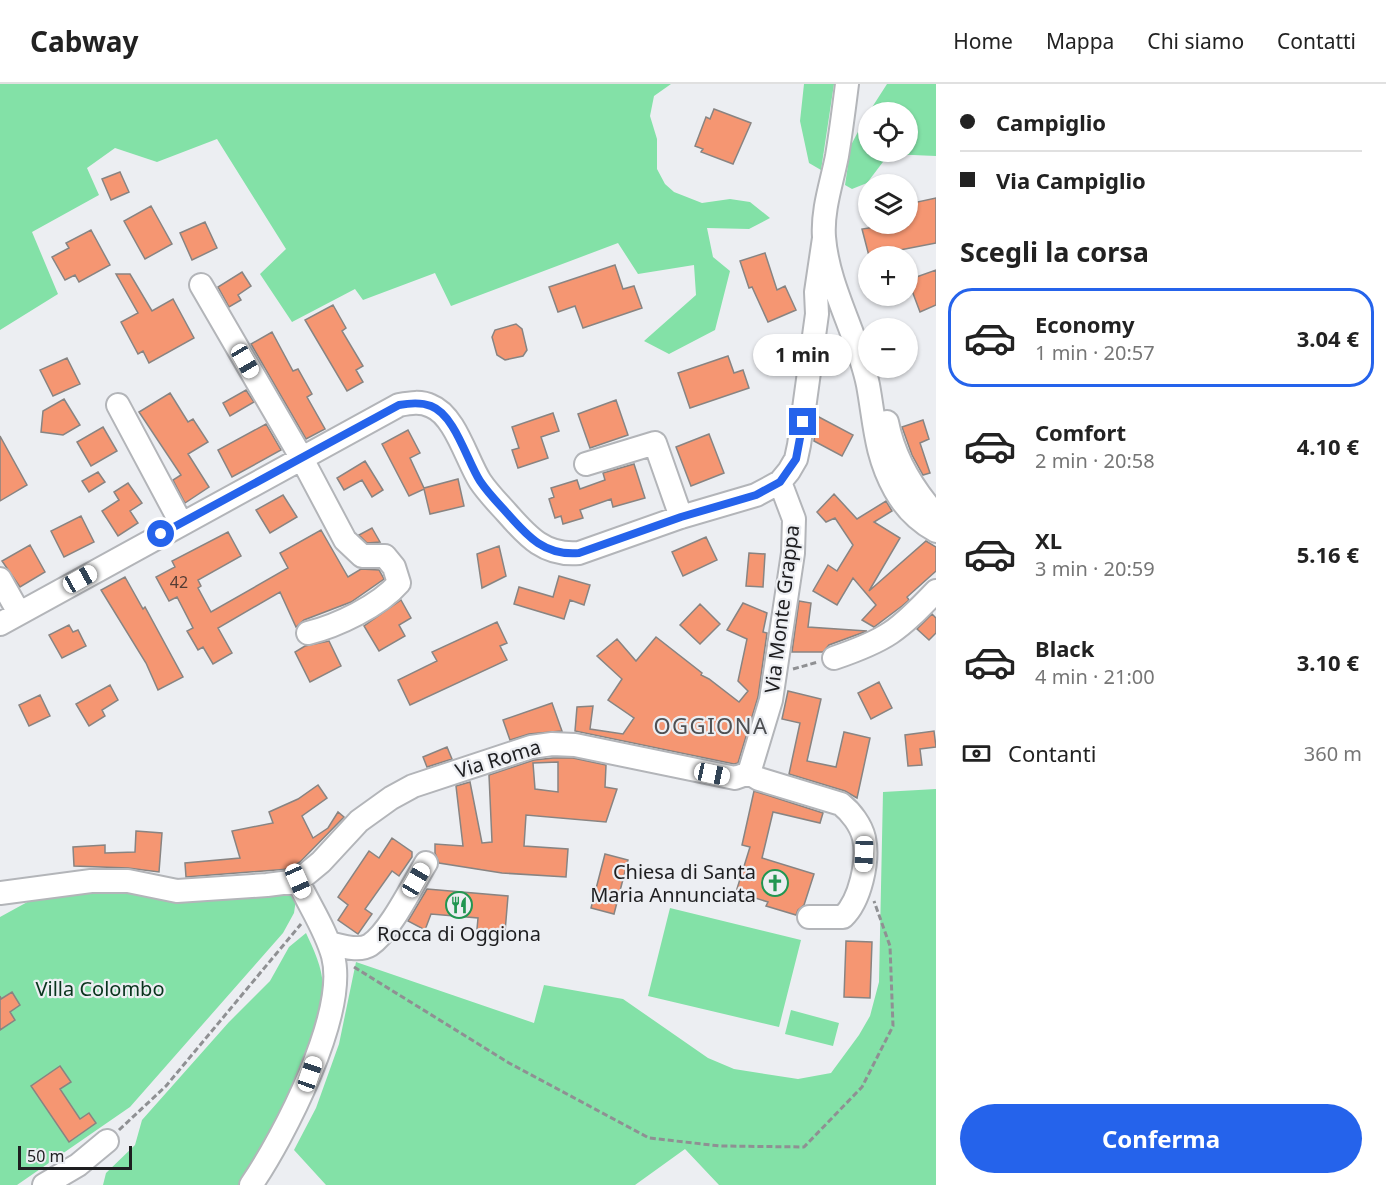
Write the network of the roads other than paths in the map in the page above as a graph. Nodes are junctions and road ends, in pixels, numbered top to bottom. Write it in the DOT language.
graph roads {
  1 [pos="848,84"];
  2 [pos="837,156"];
  3 [pos="824,238"];
  4 [pos="201,285"];
  5 [pos="845,293"];
  6 [pos="817,314"];
  7 [pos="858,330"];
  8 [pos="858,338"];
  9 [pos="812,352"];
  10 [pos="867,378"];
  11 [pos="878,378"];
  12 [pos="118,405"];
  13 [pos="301,457"];
  14 [pos="586,464"];
  15 [pos="780,482"];
  16 [pos="936,515"];
  17 [pos="681,517"];
  18 [pos="182,523"];
  19 [pos="936,531"];
  20 [pos="0,579"];
  21 [pos="936,591"];
  22 [pos="10,619"];
  23 [pos="308,633"];
  24 [pos="834,658"];
  25 [pos="750,773"];
  26 [pos="426,862"];
  27 [pos="298,881"];
  28 [pos="0,893"];
  29 [pos="809,917"];
  30 [pos="331,950"];
  31 [pos="107,1142"];
  32 [pos="44,1185"];
  33 [pos="252,1185"];
  1 -- 2 [label="street"];
  2 -- 3 [label="street"];
  2 -- 5 [label="street"];
  3 -- 5 [label="street"];
  3 -- 6 [label="street"];
  4 -- 13 [label="street"];
  5 -- 6 [label="street"];
  5 -- 7 [label="street"];
  6 -- 9 [label="street"];
  8 -- 9 [label="street"];
  9 -- 15 [label="street"];
  10 -- 19 [label="street"];
  11 -- 16 [label="street"];
  12 -- 18 [label="street"];
  13 -- 17 [label="street"];
  13 -- 18 [label="street"];
  13 -- 23 [label="street"];
  14 -- 17 [label="street"];
  15 -- 17 [label="street"];
  15 -- 25 [label="street, Via Monte Grappa"];
  18 -- 22 [label="street"];
  20 -- 22 [label="street"];
  21 -- 24 [label="street"];
  25 -- 27 [label="street, Via Roma"];
  25 -- 29 [label="street"];
  26 -- 30 [label="street"];
  27 -- 28 [label="street"];
  27 -- 30 [label="street"];
  30 -- 33 [label="street"];
  31 -- 32 [label="street"];
}
